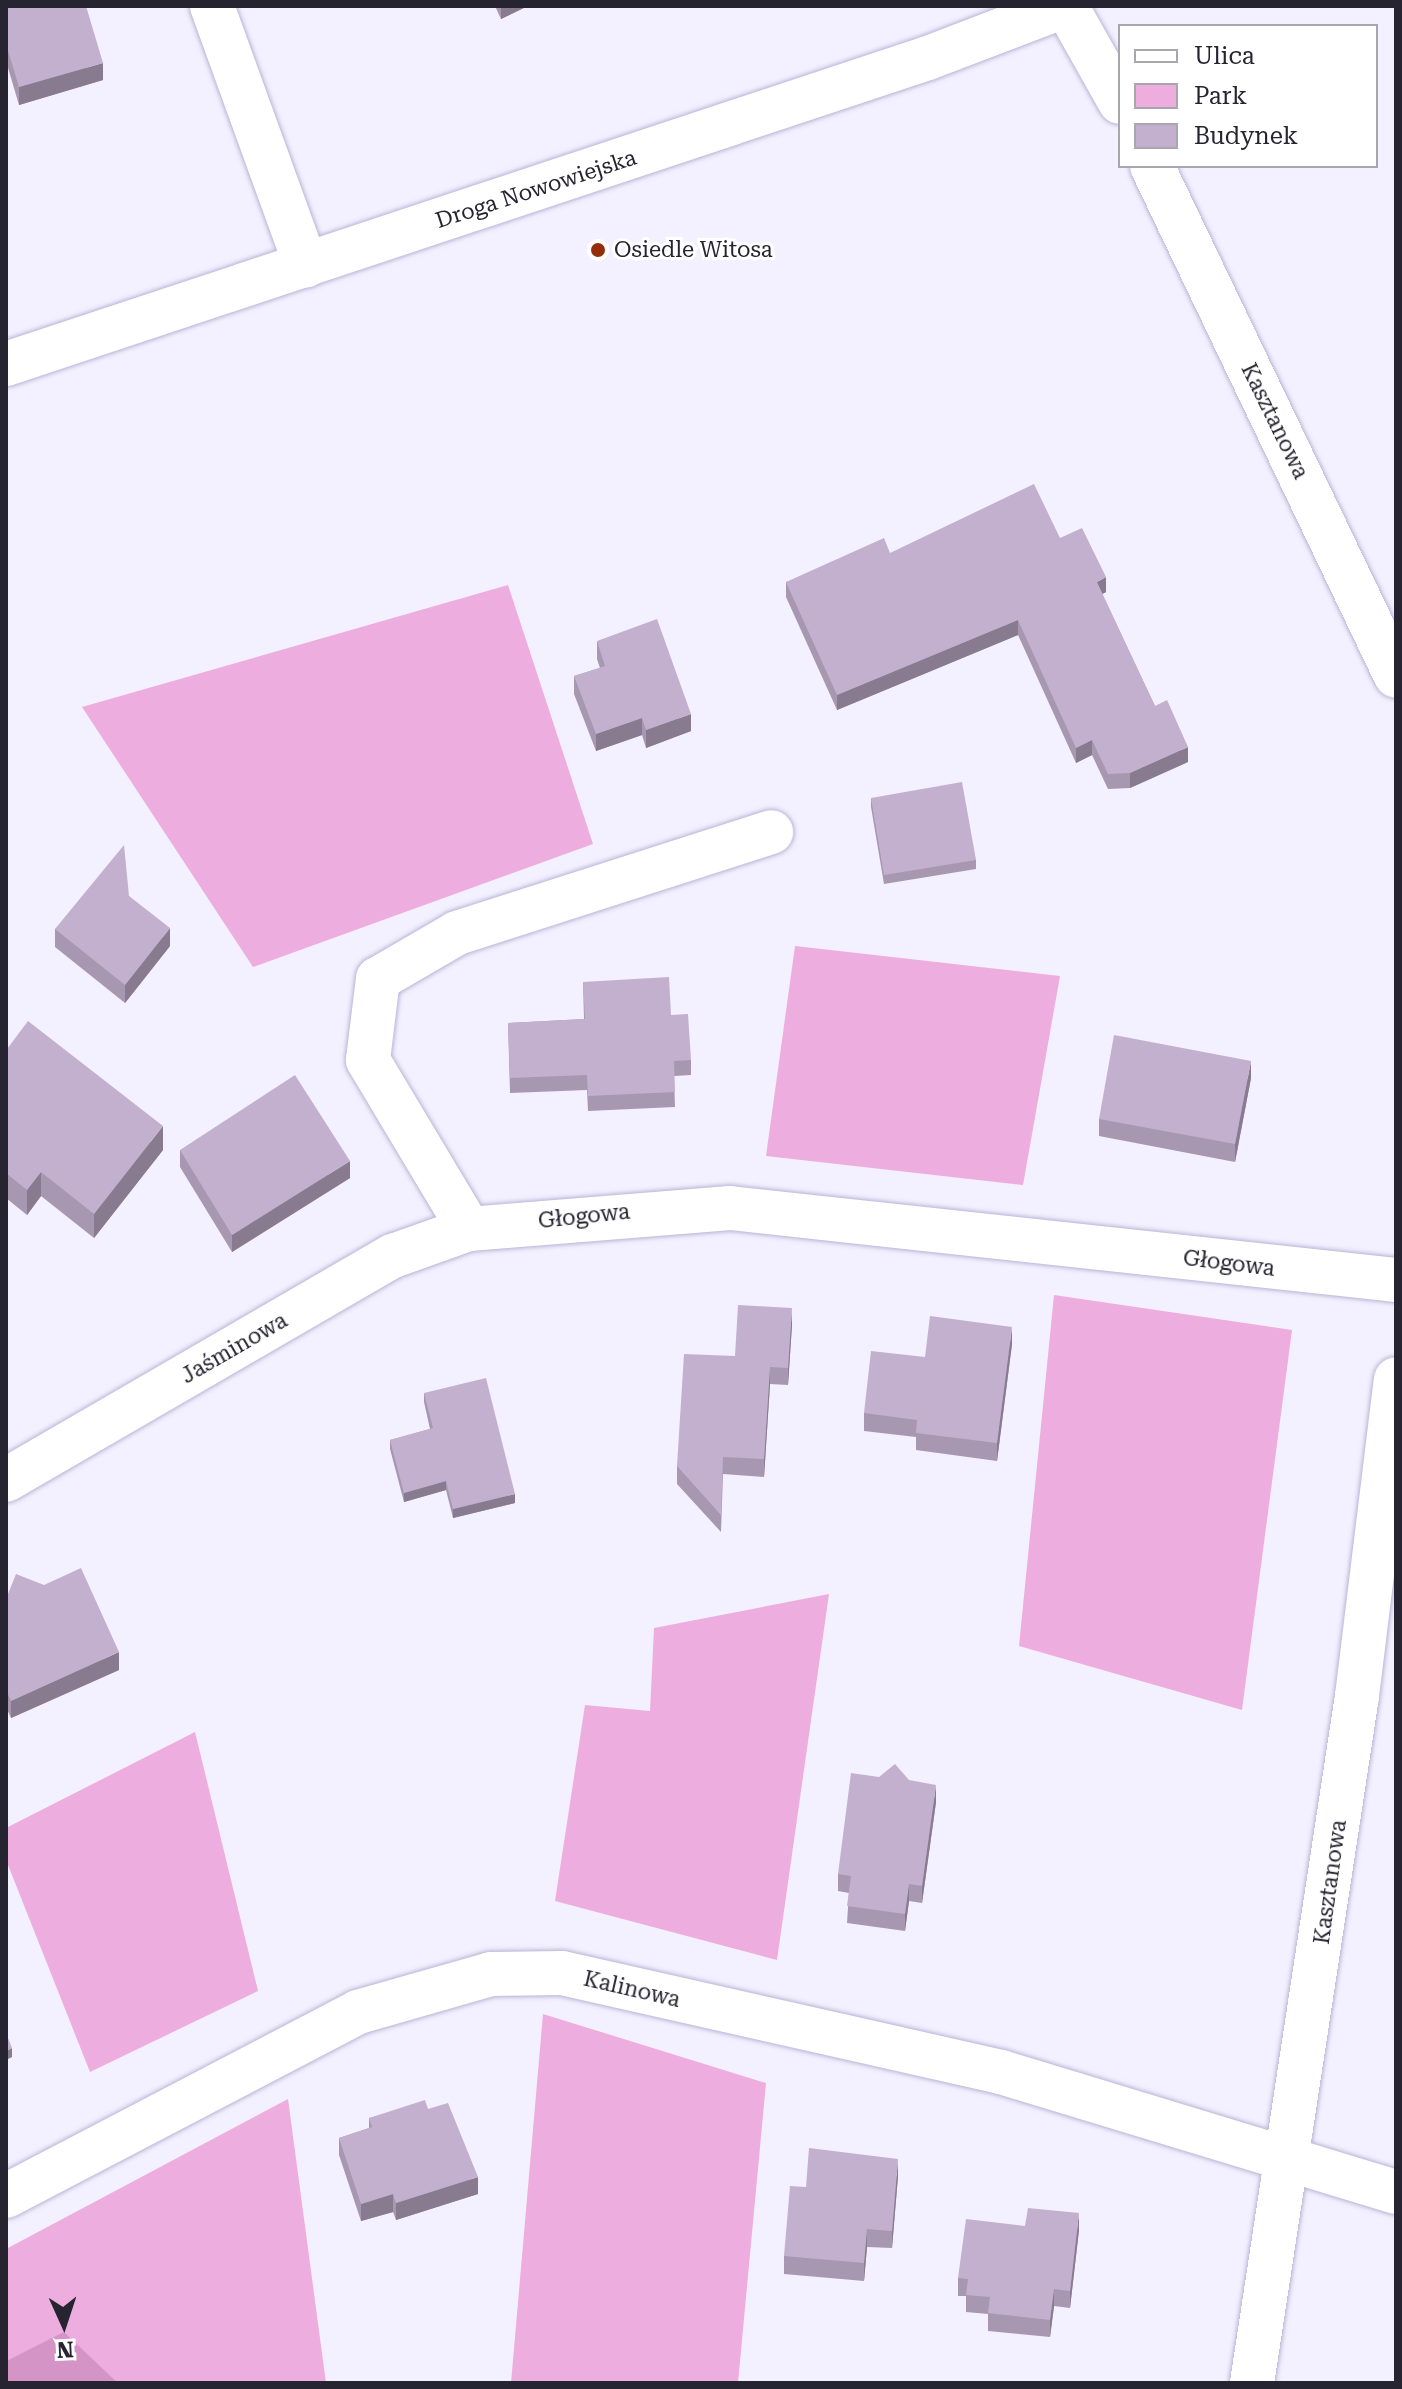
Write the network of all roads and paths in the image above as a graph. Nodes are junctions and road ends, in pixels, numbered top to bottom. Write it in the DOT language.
graph roads {
  1 [pos="212,6"];
  2 [pos="1065,6"];
  3 [pos="1118,99"];
  4 [pos="1153,168"];
  5 [pos="306,265"];
  6 [pos="6,364"];
  7 [pos="1396,676"];
  8 [pos="771,832"];
  9 [pos="469,1229"];
  10 [pos="1396,1280"];
  11 [pos="1396,1379"];
  12 [pos="6,1480"];
  13 [pos="1289,2162"];
  14 [pos="1396,2192"];
  15 [pos="6,2196"];
  16 [pos="1252,2383"];
  1 -- 5 [label="street"];
  2 -- 3 [label="street"];
  2 -- 5 [label="street, Droga Nowowiejska"];
  4 -- 7 [label="street, Kasztanowa"];
  5 -- 6 [label="street, Droga Nowowiejska"];
  8 -- 9 [label="street"];
  9 -- 10 [label="street, Głogowa"];
  9 -- 12 [label="street, Jaśminowa"];
  11 -- 13 [label="street, Kasztanowa"];
  13 -- 14 [label="street, Kalinowa"];
  13 -- 15 [label="street, Kalinowa"];
  13 -- 16 [label="street, Kasztanowa"];
}
